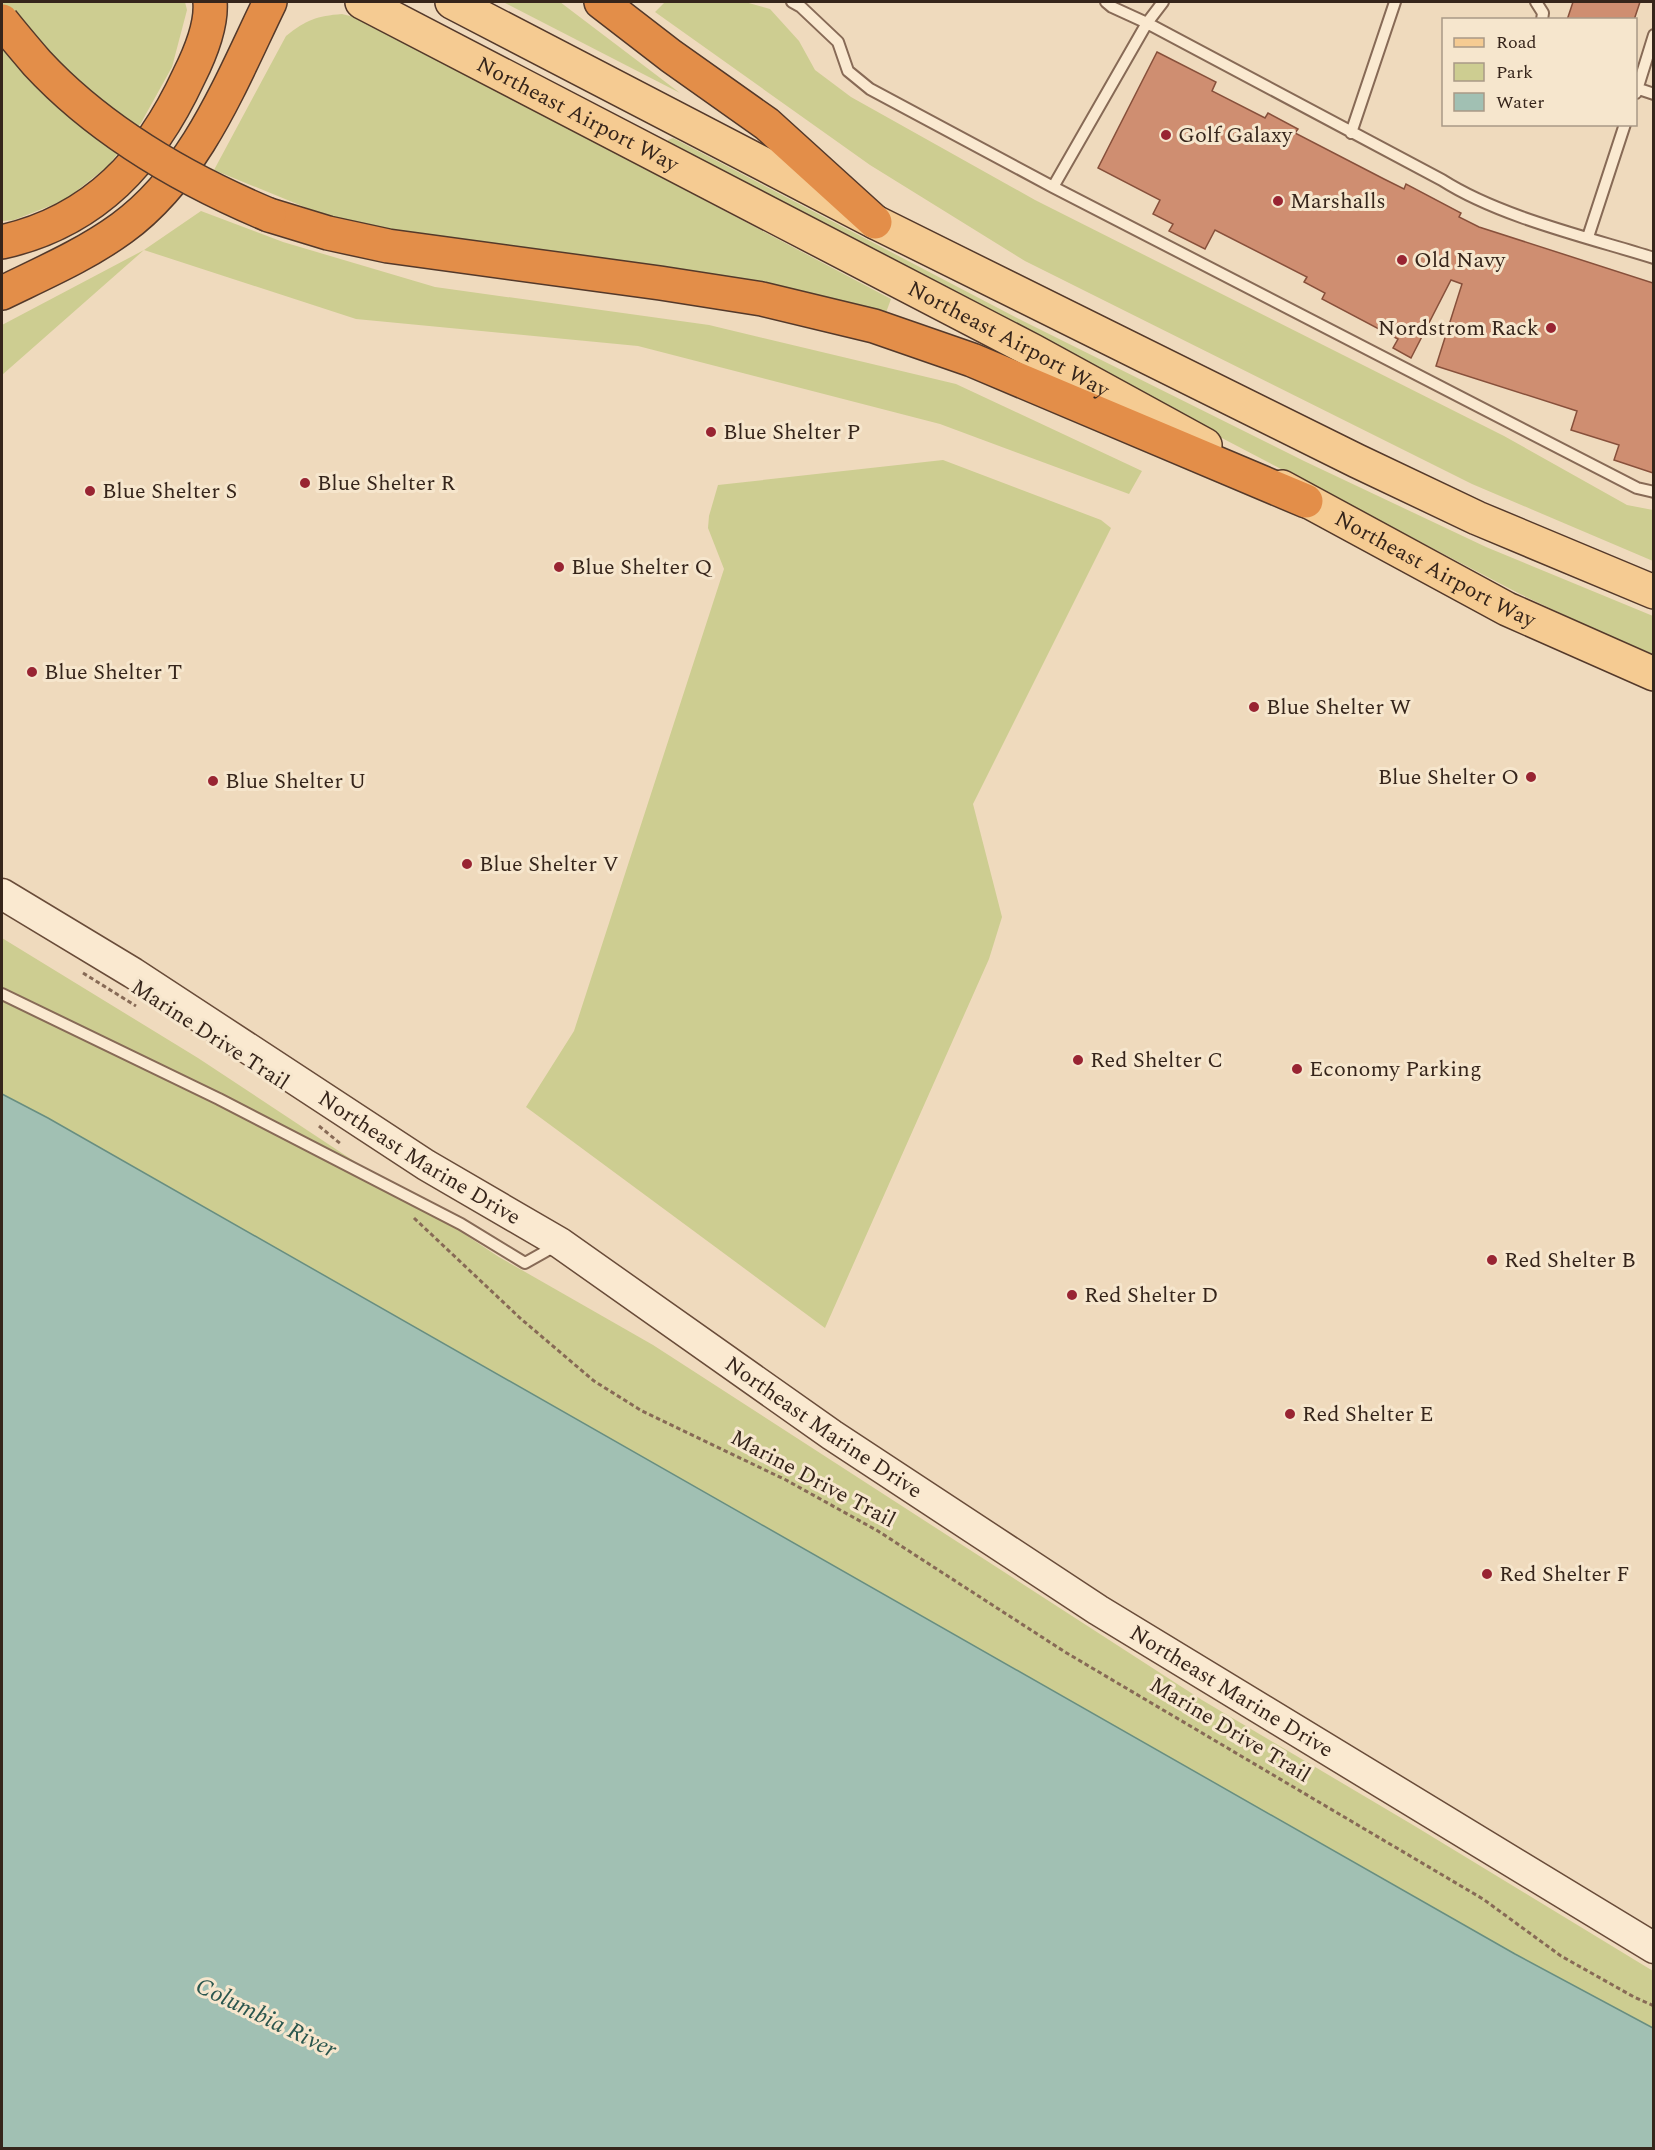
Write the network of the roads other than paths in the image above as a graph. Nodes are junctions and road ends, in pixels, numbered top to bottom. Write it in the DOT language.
graph roads {
  1 [pos="210,2"];
  2 [pos="270,2"];
  3 [pos="362,2"];
  4 [pos="452,2"];
  5 [pos="601,2"];
  6 [pos="792,2"];
  7 [pos="1106,2"];
  8 [pos="1164,2"];
  9 [pos="1395,2"];
  10 [pos="1536,2"];
  11 [pos="1542,18"];
  12 [pos="2,21"];
  13 [pos="1147,23"];
  14 [pos="1653,35"];
  15 [pos="1637,87"];
  16 [pos="1637,90"];
  17 [pos="1653,94"];
  18 [pos="1624,126"];
  19 [pos="1351,133"];
  20 [pos="1053,187"];
  21 [pos="875,222"];
  22 [pos="1588,237"];
  23 [pos="2,242"];
  24 [pos="1653,258"];
  25 [pos="2,293"];
  26 [pos="1653,492"];
  27 [pos="1306,501"];
  28 [pos="1653,592"];
  29 [pos="1653,674"];
  30 [pos="2,894"];
  31 [pos="2,994"];
  32 [pos="560,1243"];
  33 [pos="1653,1948"];
  1 -- 23 [label="highway"];
  2 -- 25 [label="highway"];
  3 -- 27 [label="main road, Northeast Airport Way"];
  4 -- 21 [label="main road, Northeast Airport Way"];
  5 -- 21 [label="highway"];
  6 -- 20 [label="lane"];
  7 -- 13 [label="lane"];
  8 -- 13 [label="lane"];
  9 -- 19 [label="lane"];
  10 -- 11 [label="lane"];
  12 -- 27 [label="highway, bridge"];
  13 -- 19 [label="lane"];
  13 -- 20 [label="lane"];
  14 -- 15 [label="lane"];
  16 -- 17 [label="lane"];
  18 -- 22 [label="lane"];
  19 -- 22 [label="lane"];
  20 -- 26 [label="lane"];
  21 -- 28 [label="main road, Northeast Airport Way"];
  22 -- 24 [label="lane"];
  27 -- 29 [label="main road, Northeast Airport Way"];
  30 -- 32 [label="main road, Northeast Marine Drive"];
  31 -- 32 [label="lane"];
  32 -- 33 [label="main road, Northeast Marine Drive"];
}
